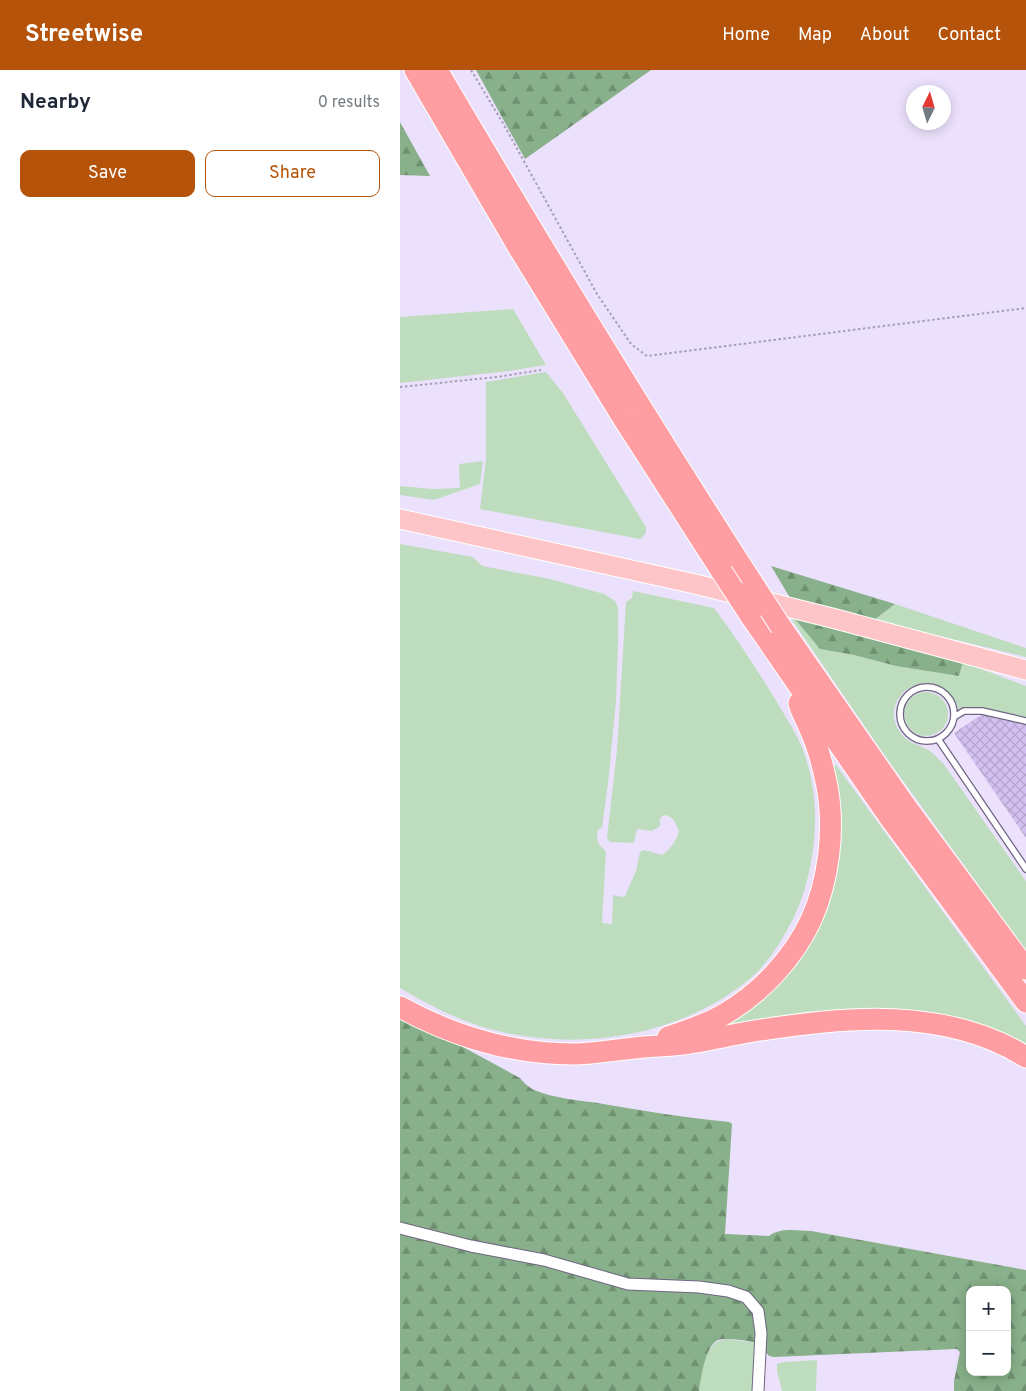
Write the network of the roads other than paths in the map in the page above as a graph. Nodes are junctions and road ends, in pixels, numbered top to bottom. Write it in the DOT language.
graph roads {
  1 [pos="415,70"];
  2 [pos="437,70"];
  3 [pos="400,519"];
  4 [pos="1026,670"];
  5 [pos="795,682"];
  6 [pos="954,718"];
  7 [pos="1026,721"];
  8 [pos="938,739"];
  9 [pos="1026,869"];
  10 [pos="1022,962"];
  11 [pos="1026,1002"];
  12 [pos="400,1007"];
  13 [pos="632,1048"];
  14 [pos="1026,1056"];
  15 [pos="400,1228"];
  16 [pos="758,1391"];
  1 -- 5 [label="highway, bridge"];
  2 -- 10 [label="highway, bridge"];
  3 -- 4 [label="main road"];
  5 -- 11 [label="highway"];
  5 -- 13 [label="highway"];
  6 -- 7 [label="lane"];
  6 -- 8 [label="lane"];
  6 -- 8 [label="lane"];
  8 -- 9 [label="lane"];
  12 -- 13 [label="highway"];
  13 -- 14 [label="highway"];
  15 -- 16 [label="street"];
}
